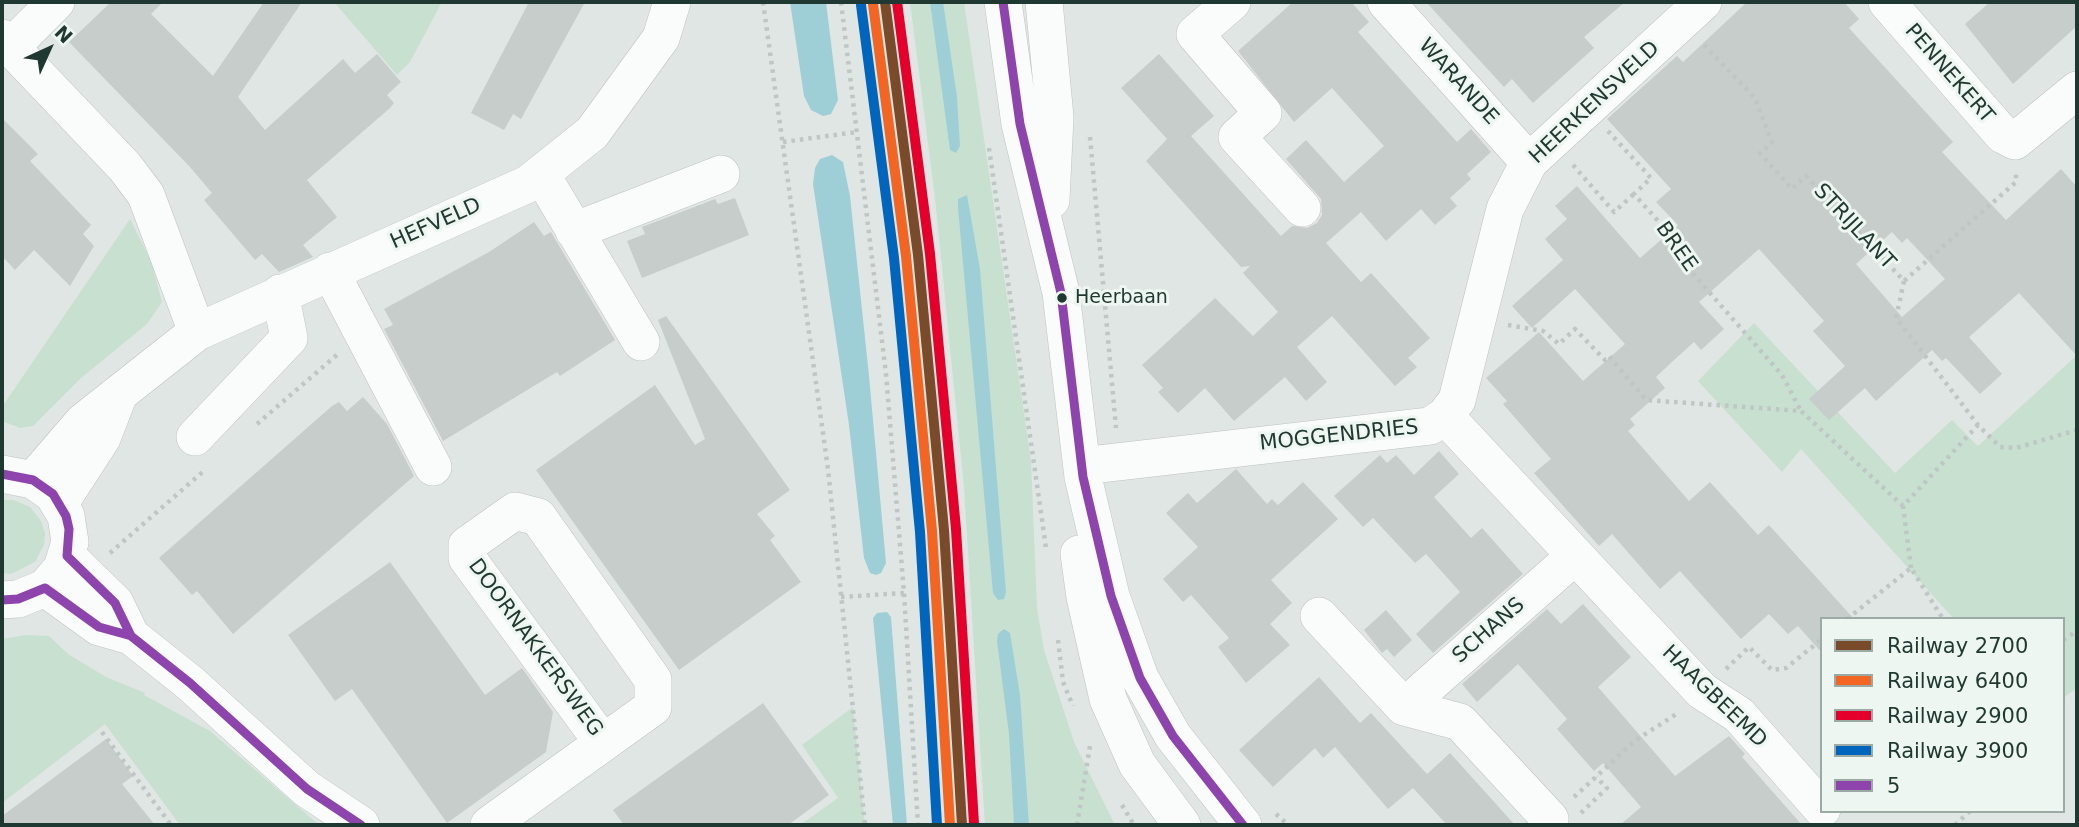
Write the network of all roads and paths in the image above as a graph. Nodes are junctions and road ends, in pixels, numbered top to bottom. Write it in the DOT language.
graph roads {
  1 [pos="57,2"];
  2 [pos="672,2"];
  3 [pos="764,2"];
  4 [pos="841,2"];
  5 [pos="1003,2"];
  6 [pos="1044,2"];
  7 [pos="1232,2"];
  8 [pos="1386,2"];
  9 [pos="1887,2"];
  10 [pos="1692,12"];
  11 [pos="6,42"];
  12 [pos="2077,90"];
  13 [pos="857,132"];
  14 [pos="1090,135"];
  15 [pos="987,138"];
  16 [pos="1569,141"];
  17 [pos="2015,141"];
  18 [pos="783,142"];
  19 [pos="1529,162"];
  20 [pos="541,174"];
  21 [pos="721,174"];
  22 [pos="1634,194"];
  23 [pos="1302,208"];
  24 [pos="574,231"];
  25 [pos="1049,240"];
  26 [pos="330,271"];
  27 [pos="1904,281"];
  28 [pos="280,293"];
  29 [pos="1477,320"];
  30 [pos="197,332"];
  31 [pos="641,342"];
  32 [pos="120,393"];
  33 [pos="1801,411"];
  34 [pos="1445,416"];
  35 [pos="1978,425"];
  36 [pos="2077,430"];
  37 [pos="195,437"];
  38 [pos="1119,460"];
  39 [pos="433,467"];
  40 [pos="1083,471"];
  41 [pos="17,477"];
  42 [pos="60,503"];
  43 [pos="1903,506"];
  44 [pos="1046,551"];
  45 [pos="67,556"];
  46 [pos="1575,556"];
  47 [pos="1911,568"];
  48 [pos="45,588"];
  49 [pos="904,593"];
  50 [pos="841,597"];
  51 [pos="2,600"];
  52 [pos="1319,616"];
  53 [pos="1850,617"];
  54 [pos="1942,617"];
  55 [pos="1056,630"];
  56 [pos="131,636"];
  57 [pos="1820,641"];
  58 [pos="1703,691"];
  59 [pos="1404,707"];
  60 [pos="1073,708"];
  61 [pos="102,732"];
  62 [pos="1084,734"];
  63 [pos="603,743"];
  64 [pos="1090,746"];
  65 [pos="1096,757"];
  66 [pos="1596,777"];
  67 [pos="1120,801"];
  68 [pos="1820,807"];
  69 [pos="1968,813"];
  70 [pos="1256,817"];
  71 [pos="1564,818"];
  72 [pos="171,825"];
  73 [pos="361,825"];
  74 [pos="489,825"];
  75 [pos="865,825"];
  76 [pos="918,825"];
  77 [pos="1077,825"];
  78 [pos="1134,825"];
  79 [pos="1182,825"];
  80 [pos="1288,825"];
  81 [pos="1955,825"];
  1 -- 11 [label="street"];
  2 -- 20 [label="street, HEFVELD"];
  3 -- 18 [label="path"];
  4 -- 13 [label="path"];
  5 -- 25 [label="street"];
  6 -- 25 [label="street"];
  7 -- 23 [label="street"];
  8 -- 19 [label="street, WARANDE"];
  9 -- 17 [label="street, PENNEKERT"];
  10 -- 16 [label="street, HEERKENSVELD"];
  10 -- 27 [label="path, STRIJLANT"];
  11 -- 30 [label="street"];
  12 -- 17 [label="street"];
  13 -- 18 [label="path"];
  13 -- 49 [label="path"];
  14 -- 38 [label="path"];
  15 -- 44 [label="path"];
  16 -- 19 [label="street, HEERKENSVELD"];
  16 -- 22 [label="path"];
  16 -- 22 [label="path"];
  17 -- 27 [label="path, STRIJLANT"];
  18 -- 50 [label="path"];
  19 -- 29 [label="street, HEERKENSVELD"];
  20 -- 24 [label="street"];
  20 -- 26 [label="street, HEFVELD"];
  21 -- 24 [label="street"];
  22 -- 33 [label="path, BREE"];
  24 -- 31 [label="street"];
  25 -- 40 [label="street"];
  26 -- 28 [label="street, HEFVELD"];
  26 -- 39 [label="street"];
  27 -- 35 [label="path"];
  28 -- 30 [label="street, HEFVELD"];
  28 -- 37 [label="street"];
  29 -- 33 [label="path"];
  29 -- 34 [label="street, HEERKENSVELD"];
  30 -- 32 [label="street, HEFVELD"];
  32 -- 41 [label="street, HEFVELD"];
  32 -- 42 [label="street, HEFVELD"];
  33 -- 43 [label="path, BREE"];
  34 -- 38 [label="street, MOGGENDRIES"];
  34 -- 46 [label="street, MOGGENDRIES"];
  35 -- 36 [label="path"];
  35 -- 43 [label="path"];
  38 -- 40 [label="street, MOGGENDRIES"];
  40 -- 70 [label="street"];
  40 -- 79 [label="street"];
  41 -- 42 [label="street"];
  42 -- 45 [label="street"];
  43 -- 47 [label="path"];
  45 -- 48 [label="street"];
  45 -- 56 [label="street"];
  46 -- 58 [label="street, HAAGBEEMD"];
  46 -- 59 [label="street, SCHANS"];
  47 -- 53 [label="path"];
  47 -- 54 [label="path"];
  48 -- 51 [label="street"];
  48 -- 56 [label="street"];
  49 -- 50 [label="path"];
  49 -- 76 [label="path"];
  50 -- 75 [label="path"];
  52 -- 59 [label="street"];
  55 -- 60 [label="path"];
  56 -- 73 [label="street"];
  57 -- 58 [label="path"];
  58 -- 66 [label="path"];
  58 -- 68 [label="street, HAAGBEEMD"];
  59 -- 71 [label="street"];
  61 -- 72 [label="path"];
  62 -- 64 [label="path"];
  63 -- 63 [label="street, DOORNAKKERSWEG"];
  63 -- 74 [label="street, DOORNAKKERSWEG"];
  64 -- 65 [label="path"];
  64 -- 77 [label="path"];
  66 -- 71 [label="path"];
  66 -- 71 [label="path"];
  67 -- 78 [label="path"];
  69 -- 81 [label="path"];
  70 -- 80 [label="path"];
}
